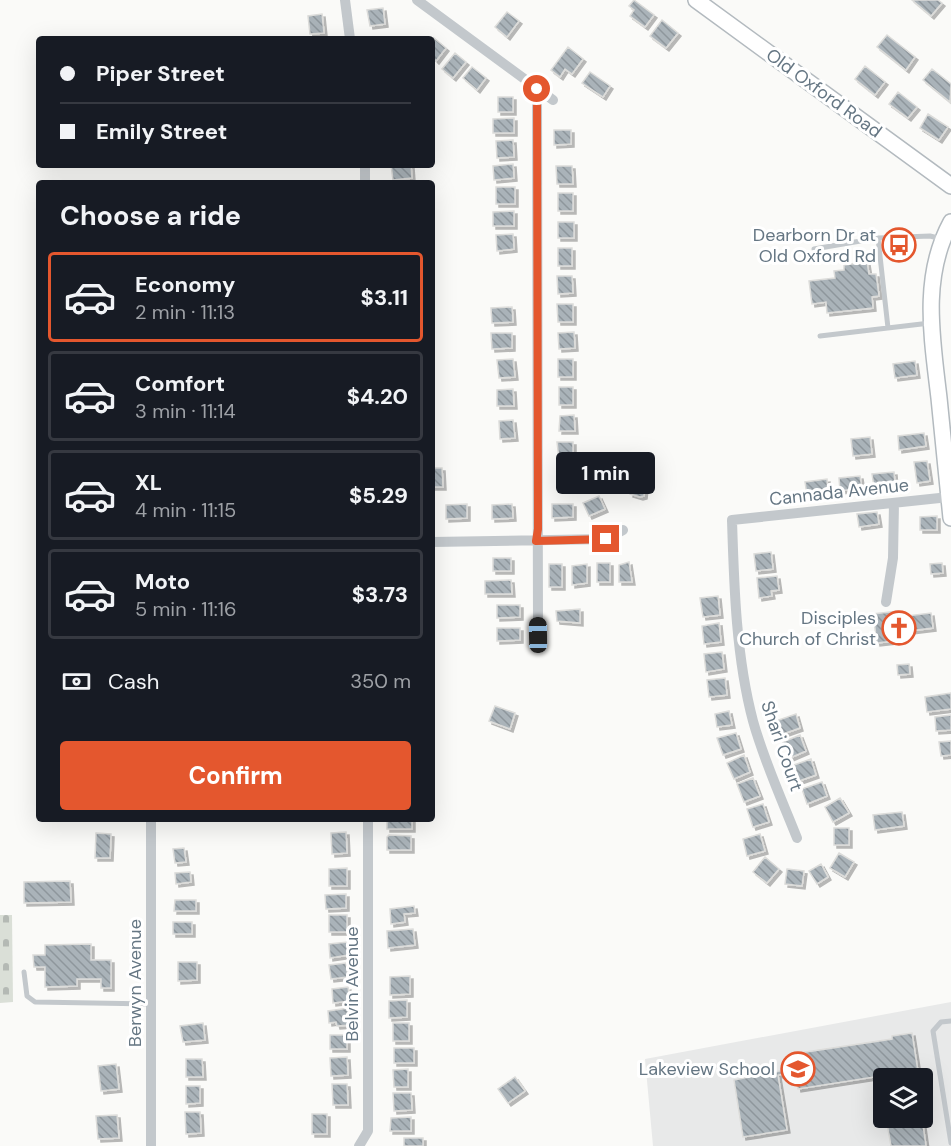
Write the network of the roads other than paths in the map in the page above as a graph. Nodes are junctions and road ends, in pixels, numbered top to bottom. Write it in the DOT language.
graph roads {
  1 [pos="345,0"];
  2 [pos="417,0"];
  3 [pos="696,0"];
  4 [pos="350,36"];
  5 [pos="537,89"];
  6 [pos="553,100"];
  7 [pos="951,186"];
  8 [pos="951,222"];
  9 [pos="878,238"];
  10 [pos="943,239"];
  11 [pos="814,249"];
  12 [pos="932,323"];
  13 [pos="888,328"];
  14 [pos="820,336"];
  15 [pos="949,497"];
  16 [pos="894,503"];
  17 [pos="951,518"];
  18 [pos="732,520"];
  19 [pos="623,530"];
  20 [pos="536,541"];
  21 [pos="435,542"];
  22 [pos="886,602"];
  23 [pos="538,635"];
  24 [pos="151,822"];
  25 [pos="368,822"];
  26 [pos="797,838"];
  27 [pos="24,972"];
  28 [pos="151,1004"];
  29 [pos="951,1021"];
  30 [pos="951,1143"];
  31 [pos="151,1146"];
  32 [pos="359,1146"];
  1 -- 4 [label="street"];
  2 -- 5 [label="street"];
  3 -- 7 [label="street, Old Oxford Road"];
  5 -- 6 [label="street"];
  5 -- 20 [label="street"];
  8 -- 10 [label="street"];
  9 -- 10 [label="lane"];
  9 -- 11 [label="lane"];
  9 -- 13 [label="lane"];
  10 -- 12 [label="street"];
  12 -- 13 [label="lane"];
  12 -- 15 [label="street"];
  13 -- 14 [label="lane"];
  15 -- 16 [label="street, Cannada Avenue"];
  15 -- 17 [label="street"];
  16 -- 18 [label="street, Cannada Avenue"];
  16 -- 22 [label="street"];
  18 -- 26 [label="street, Shari Court"];
  19 -- 20 [label="street"];
  20 -- 21 [label="street"];
  20 -- 23 [label="street"];
  24 -- 28 [label="street, Berwyn Avenue"];
  25 -- 32 [label="street, Belvin Avenue"];
  27 -- 28 [label="lane"];
  28 -- 31 [label="street, Berwyn Avenue"];
  29 -- 30 [label="lane"];
}
